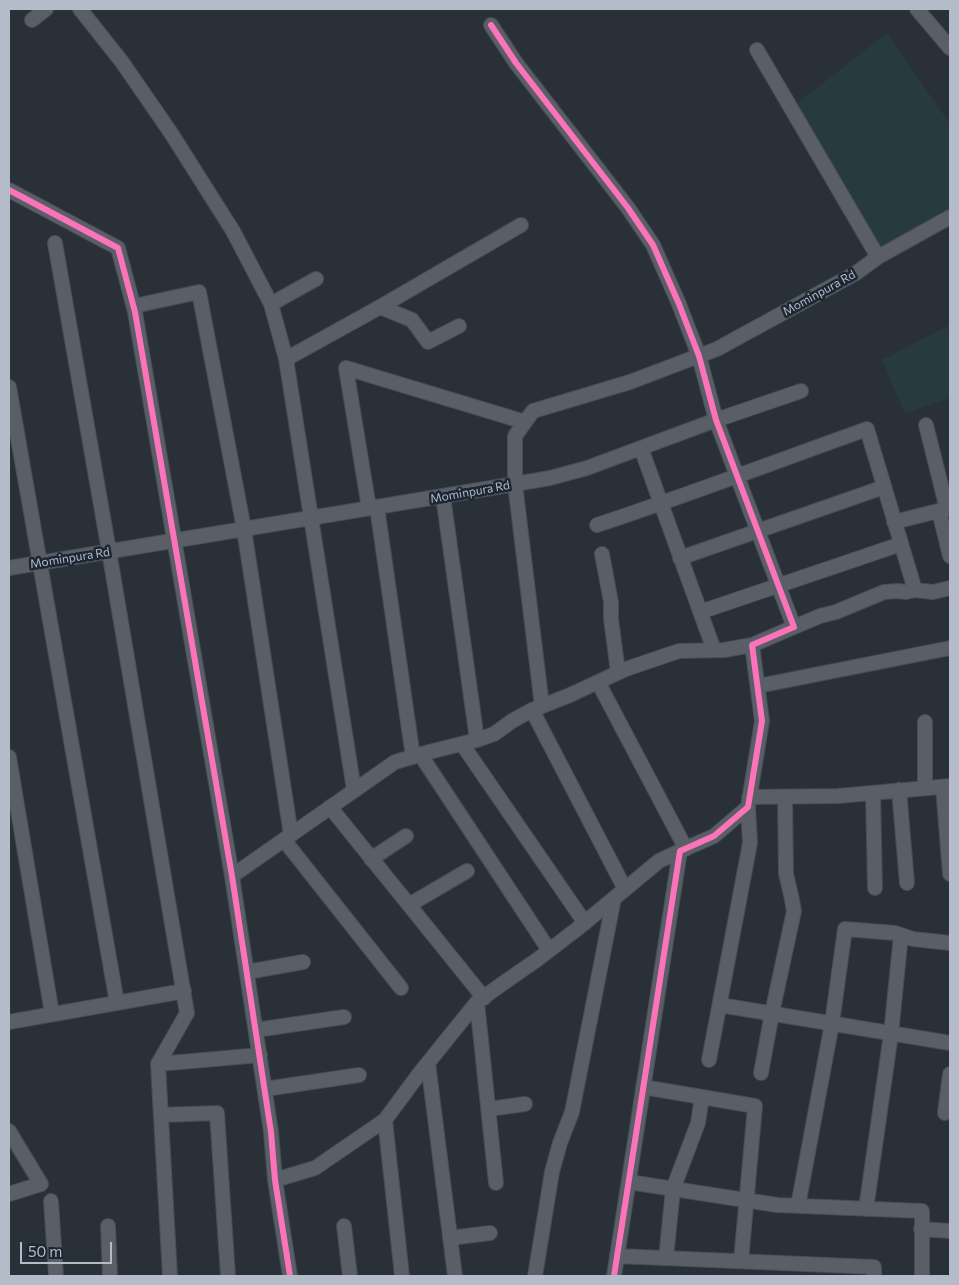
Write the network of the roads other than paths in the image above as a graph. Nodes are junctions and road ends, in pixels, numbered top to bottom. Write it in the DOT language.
graph roads {
  1 [pos="46,9"];
  2 [pos="80,9"];
  3 [pos="917,9"];
  4 [pos="32,20"];
  5 [pos="491,25"];
  6 [pos="950,48"];
  7 [pos="757,50"];
  8 [pos="9,190"];
  9 [pos="950,217"];
  10 [pos="521,225"];
  11 [pos="55,243"];
  12 [pos="878,257"];
  13 [pos="316,279"];
  14 [pos="271,304"];
  15 [pos="134,306"];
  16 [pos="380,307"];
  17 [pos="458,326"];
  18 [pos="699,356"];
  19 [pos="286,359"];
  20 [pos="9,387"];
  21 [pos="801,391"];
  22 [pos="716,420"];
  23 [pos="525,422"];
  24 [pos="926,425"];
  25 [pos="641,448"];
  26 [pos="737,475"];
  27 [pos="515,484"];
  28 [pos="884,487"];
  29 [pos="443,496"];
  30 [pos="661,504"];
  31 [pos="373,508"];
  32 [pos="946,509"];
  33 [pos="311,518"];
  34 [pos="894,522"];
  35 [pos="597,526"];
  36 [pos="244,529"];
  37 [pos="758,530"];
  38 [pos="174,541"];
  39 [pos="901,544"];
  40 [pos="109,552"];
  41 [pos="602,554"];
  42 [pos="950,556"];
  43 [pos="680,558"];
  44 [pos="40,563"];
  45 [pos="9,568"];
  46 [pos="778,585"];
  47 [pos="950,588"];
  48 [pos="915,590"];
  49 [pos="700,612"];
  50 [pos="794,627"];
  51 [pos="752,646"];
  52 [pos="950,648"];
  53 [pos="714,650"];
  54 [pos="618,672"];
  55 [pos="598,682"];
  56 [pos="758,686"];
  57 [pos="537,708"];
  58 [pos="925,722"];
  59 [pos="477,740"];
  60 [pos="462,744"];
  61 [pos="416,755"];
  62 [pos="9,757"];
  63 [pos="947,786"];
  64 [pos="925,788"];
  65 [pos="354,790"];
  66 [pos="899,790"];
  67 [pos="873,793"];
  68 [pos="785,797"];
  69 [pos="749,802"];
  70 [pos="330,807"];
  71 [pos="406,836"];
  72 [pos="288,838"];
  73 [pos="683,850"];
  74 [pos="371,858"];
  75 [pos="466,870"];
  76 [pos="950,874"];
  77 [pos="232,876"];
  78 [pos="907,882"];
  79 [pos="875,888"];
  80 [pos="619,894"];
  81 [pos="409,905"];
  82 [pos="585,923"];
  83 [pos="901,935"];
  84 [pos="950,943"];
  85 [pos="549,950"];
  86 [pos="303,962"];
  87 [pos="247,972"];
  88 [pos="400,988"];
  89 [pos="184,992"];
  90 [pos="480,1000"];
  91 [pos="117,1003"];
  92 [pos="720,1005"];
  93 [pos="772,1013"];
  94 [pos="52,1014"];
  95 [pos="344,1017"];
  96 [pos="9,1022"];
  97 [pos="832,1024"];
  98 [pos="256,1030"];
  99 [pos="891,1034"];
  100 [pos="950,1043"];
  101 [pos="260,1055"];
  102 [pos="709,1060"];
  103 [pos="428,1062"];
  104 [pos="158,1064"];
  105 [pos="761,1073"];
  106 [pos="950,1074"];
  107 [pos="359,1075"];
  108 [pos="643,1087"];
  109 [pos="265,1089"];
  110 [pos="702,1097"];
  111 [pos="525,1104"];
  112 [pos="489,1109"];
  113 [pos="945,1113"];
  114 [pos="161,1115"];
  115 [pos="385,1120"];
  116 [pos="9,1131"];
  117 [pos="275,1180"];
  118 [pos="629,1182"];
  119 [pos="496,1183"];
  120 [pos="673,1189"];
  121 [pos="9,1194"];
  122 [pos="747,1200"];
  123 [pos="51,1201"];
  124 [pos="798,1206"];
  125 [pos="866,1209"];
  126 [pos="108,1226"];
  127 [pos="344,1226"];
  128 [pos="922,1229"];
  129 [pos="950,1231"];
  130 [pos="490,1233"];
  131 [pos="450,1238"];
  132 [pos="617,1256"];
  133 [pos="666,1258"];
  134 [pos="741,1261"];
  135 [pos="816,1270"];
  136 [pos="56,1276"];
  137 [pos="110,1276"];
  138 [pos="170,1276"];
  139 [pos="228,1276"];
  140 [pos="290,1276"];
  141 [pos="350,1276"];
  142 [pos="402,1276"];
  143 [pos="455,1276"];
  144 [pos="535,1276"];
  145 [pos="614,1276"];
  146 [pos="874,1276"];
  147 [pos="922,1276"];
  1 -- 4 [label="street"];
  2 -- 14 [label="street"];
  3 -- 6 [label="street"];
  5 -- 18 [label="street"];
  7 -- 12 [label="street"];
  8 -- 15 [label="street"];
  9 -- 12 [label="street, Mominpura Rd"];
  10 -- 16 [label="street"];
  11 -- 40 [label="street"];
  12 -- 18 [label="street, Mominpura Rd"];
  13 -- 14 [label="street"];
  14 -- 19 [label="street"];
  15 -- 36 [label="street"];
  15 -- 38 [label="street"];
  16 -- 17 [label="street"];
  16 -- 19 [label="street"];
  18 -- 22 [label="street"];
  18 -- 23 [label="street, Mominpura Rd"];
  19 -- 33 [label="street"];
  20 -- 44 [label="street"];
  21 -- 22 [label="street"];
  22 -- 25 [label="street"];
  22 -- 26 [label="street"];
  23 -- 27 [label="street, Mominpura Rd"];
  23 -- 31 [label="street"];
  24 -- 32 [label="street"];
  25 -- 27 [label="street"];
  25 -- 30 [label="street"];
  26 -- 28 [label="street"];
  26 -- 30 [label="street"];
  26 -- 37 [label="street"];
  27 -- 29 [label="street, Mominpura Rd"];
  27 -- 57 [label="street"];
  28 -- 34 [label="street"];
  28 -- 37 [label="street"];
  29 -- 31 [label="street, Mominpura Rd"];
  29 -- 59 [label="street"];
  30 -- 35 [label="street"];
  30 -- 43 [label="street"];
  31 -- 33 [label="street, Mominpura Rd"];
  31 -- 61 [label="street"];
  32 -- 34 [label="street"];
  32 -- 42 [label="street"];
  33 -- 36 [label="street, Mominpura Rd"];
  33 -- 65 [label="street"];
  34 -- 39 [label="street"];
  36 -- 38 [label="street, Mominpura Rd"];
  36 -- 72 [label="street"];
  37 -- 43 [label="street"];
  37 -- 46 [label="street"];
  38 -- 40 [label="street, Mominpura Rd"];
  38 -- 77 [label="street"];
  39 -- 46 [label="street"];
  39 -- 48 [label="street"];
  40 -- 44 [label="street, Mominpura Rd"];
  40 -- 89 [label="street"];
  41 -- 54 [label="street"];
  43 -- 49 [label="street"];
  44 -- 45 [label="street, Mominpura Rd"];
  44 -- 91 [label="street"];
  46 -- 49 [label="street"];
  46 -- 50 [label="street"];
  47 -- 48 [label="street"];
  48 -- 50 [label="street"];
  49 -- 53 [label="street"];
  50 -- 51 [label="street"];
  51 -- 53 [label="street"];
  51 -- 56 [label="street"];
  52 -- 56 [label="street"];
  53 -- 54 [label="street"];
  54 -- 55 [label="street"];
  55 -- 57 [label="street"];
  55 -- 73 [label="street"];
  56 -- 69 [label="street"];
  57 -- 59 [label="street"];
  57 -- 80 [label="street"];
  58 -- 64 [label="street"];
  59 -- 60 [label="street"];
  60 -- 61 [label="street"];
  60 -- 82 [label="street"];
  61 -- 65 [label="street"];
  61 -- 85 [label="street"];
  62 -- 94 [label="street"];
  63 -- 64 [label="street"];
  63 -- 76 [label="street"];
  64 -- 66 [label="street"];
  65 -- 70 [label="street"];
  66 -- 67 [label="street"];
  66 -- 78 [label="street"];
  67 -- 68 [label="street"];
  67 -- 79 [label="street"];
  68 -- 69 [label="street"];
  68 -- 93 [label="street"];
  69 -- 73 [label="street"];
  69 -- 92 [label="street"];
  70 -- 72 [label="street"];
  70 -- 74 [label="street"];
  71 -- 74 [label="street"];
  72 -- 77 [label="street"];
  72 -- 88 [label="street"];
  73 -- 80 [label="street"];
  73 -- 108 [label="street"];
  74 -- 81 [label="street"];
  75 -- 81 [label="street"];
  77 -- 87 [label="street"];
  80 -- 82 [label="street"];
  80 -- 144 [label="street"];
  81 -- 90 [label="street"];
  82 -- 85 [label="street"];
  83 -- 84 [label="street"];
  83 -- 97 [label="street"];
  83 -- 99 [label="street"];
  85 -- 90 [label="street"];
  86 -- 87 [label="street"];
  87 -- 98 [label="street"];
  89 -- 91 [label="street"];
  89 -- 104 [label="street"];
  90 -- 103 [label="street"];
  90 -- 112 [label="street"];
  91 -- 94 [label="street"];
  92 -- 93 [label="street"];
  92 -- 102 [label="street"];
  93 -- 97 [label="street"];
  93 -- 105 [label="street"];
  94 -- 96 [label="street"];
  95 -- 98 [label="street"];
  97 -- 99 [label="street"];
  97 -- 124 [label="street"];
  98 -- 101 [label="street"];
  99 -- 100 [label="street"];
  99 -- 125 [label="street"];
  101 -- 104 [label="street"];
  101 -- 109 [label="street"];
  103 -- 115 [label="street"];
  103 -- 131 [label="street"];
  104 -- 114 [label="street"];
  106 -- 113 [label="street"];
  107 -- 109 [label="street"];
  108 -- 110 [label="street"];
  108 -- 118 [label="street"];
  109 -- 117 [label="street"];
  110 -- 120 [label="street"];
  110 -- 122 [label="street"];
  111 -- 112 [label="street"];
  112 -- 119 [label="street"];
  114 -- 138 [label="street"];
  114 -- 139 [label="street"];
  115 -- 117 [label="street"];
  115 -- 142 [label="street"];
  116 -- 121 [label="street"];
  117 -- 140 [label="street"];
  118 -- 120 [label="street"];
  118 -- 132 [label="street"];
  120 -- 122 [label="street"];
  120 -- 133 [label="street"];
  122 -- 124 [label="street"];
  122 -- 134 [label="street"];
  123 -- 136 [label="street"];
  124 -- 125 [label="street"];
  125 -- 128 [label="street"];
  126 -- 137 [label="street"];
  127 -- 141 [label="street"];
  128 -- 129 [label="street"];
  128 -- 147 [label="street"];
  130 -- 131 [label="street"];
  131 -- 143 [label="street"];
  132 -- 133 [label="street"];
  132 -- 145 [label="street"];
  133 -- 134 [label="street"];
  134 -- 135 [label="street"];
  135 -- 146 [label="street"];
}
